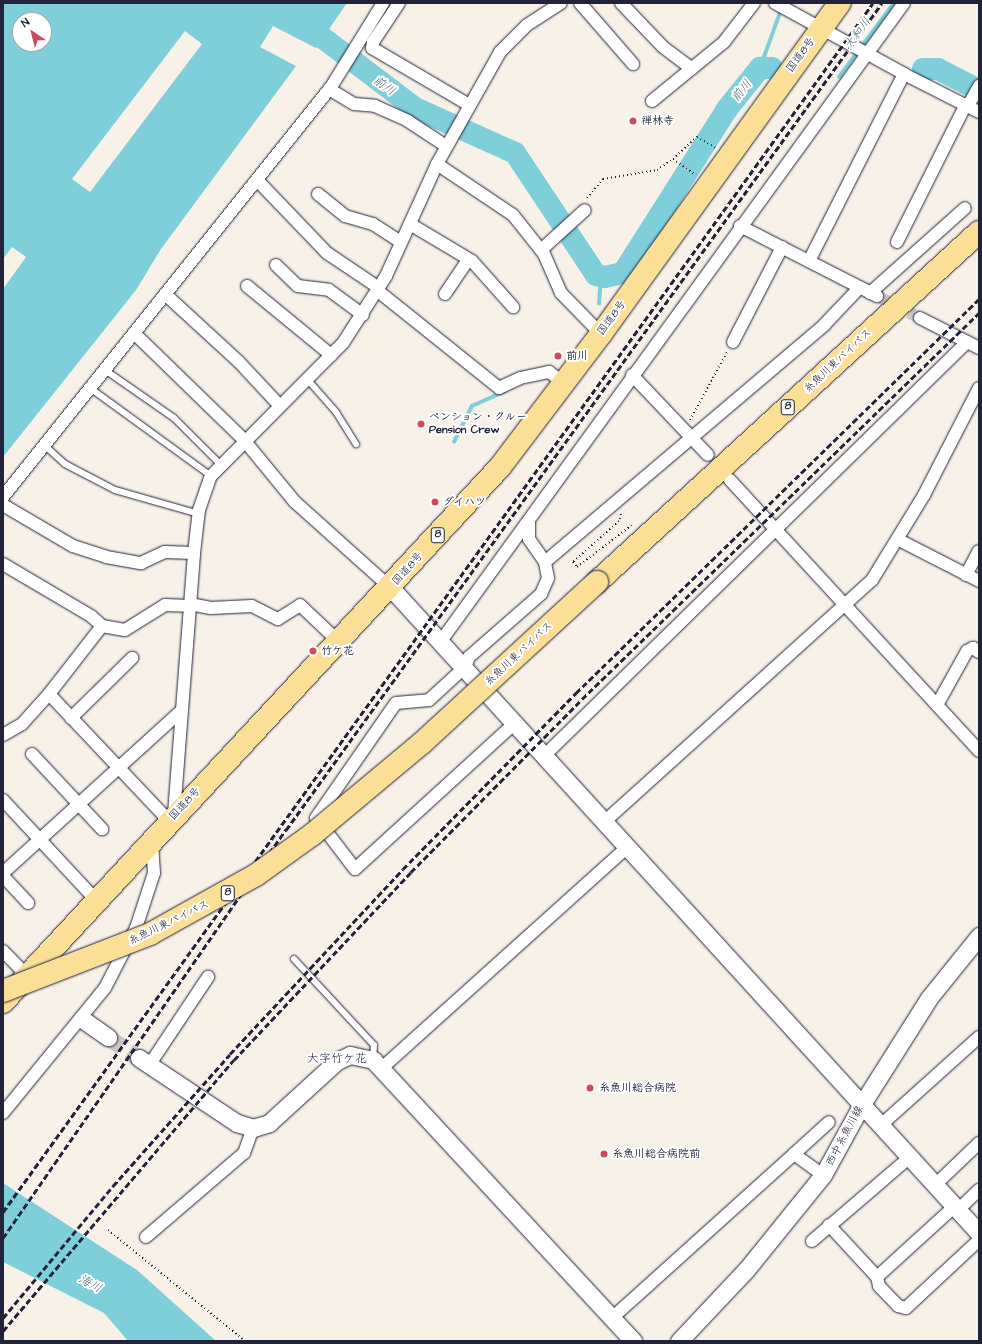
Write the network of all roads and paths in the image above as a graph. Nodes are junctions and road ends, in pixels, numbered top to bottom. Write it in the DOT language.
graph roads {
  1 [pos="383,3"];
  2 [pos="399,3"];
  3 [pos="561,3"];
  4 [pos="580,3"];
  5 [pos="621,3"];
  6 [pos="754,3"];
  7 [pos="775,3"];
  8 [pos="840,3"];
  9 [pos="904,3"];
  10 [pos="821,27"];
  11 [pos="867,56"];
  12 [pos="633,64"];
  13 [pos="692,69"];
  14 [pos="904,74"];
  15 [pos="979,86"];
  16 [pos="330,88"];
  17 [pos="652,101"];
  18 [pos="967,105"];
  19 [pos="466,108"];
  20 [pos="979,112"];
  21 [pos="448,142"];
  22 [pos="718,149"];
  23 [pos="673,159"];
  24 [pos="437,164"];
  25 [pos="698,177"];
  26 [pos="257,180"];
  27 [pos="318,194"];
  28 [pos="965,208"];
  29 [pos="585,210"];
  30 [pos="410,224"];
  31 [pos="740,226"];
  32 [pos="979,232"];
  33 [pos="402,242"];
  34 [pos="897,242"];
  35 [pos="782,247"];
  36 [pos="541,250"];
  37 [pos="467,261"];
  38 [pos="809,261"];
  39 [pos="276,265"];
  40 [pos="247,286"];
  41 [pos="378,289"];
  42 [pos="869,292"];
  43 [pos="166,294"];
  44 [pos="445,294"];
  45 [pos="513,307"];
  46 [pos="363,315"];
  47 [pos="920,318"];
  48 [pos="134,333"];
  49 [pos="601,334"];
  50 [pos="733,342"];
  51 [pos="967,342"];
  52 [pos="979,348"];
  53 [pos="331,356"];
  54 [pos="105,370"];
  55 [pos="632,374"];
  56 [pos="307,379"];
  57 [pos="564,383"];
  58 [pos="90,388"];
  59 [pos="979,388"];
  60 [pos="280,406"];
  61 [pos="974,411"];
  62 [pos="688,434"];
  63 [pos="244,440"];
  64 [pos="356,444"];
  65 [pos="44,445"];
  66 [pos="708,455"];
  67 [pos="221,465"];
  68 [pos="211,476"];
  69 [pos="730,480"];
  70 [pos="3,497"];
  71 [pos="3,504"];
  72 [pos="623,509"];
  73 [pos="198,514"];
  74 [pos="529,519"];
  75 [pos="635,523"];
  76 [pos="774,529"];
  77 [pos="899,540"];
  78 [pos="979,551"];
  79 [pos="194,553"];
  80 [pos="545,562"];
  81 [pos="3,564"];
  82 [pos="966,575"];
  83 [pos="979,581"];
  84 [pos="391,588"];
  85 [pos="843,604"];
  86 [pos="190,605"];
  87 [pos="102,626"];
  88 [pos="442,641"];
  89 [pos="339,642"];
  90 [pos="979,652"];
  91 [pos="132,658"];
  92 [pos="465,667"];
  93 [pos="49,694"];
  94 [pos="937,705"];
  95 [pos="181,711"];
  96 [pos="71,718"];
  97 [pos="516,722"];
  98 [pos="3,735"];
  99 [pos="979,751"];
  100 [pos="32,754"];
  101 [pos="544,756"];
  102 [pos="118,768"];
  103 [pos="3,800"];
  104 [pos="78,804"];
  105 [pos="172,818"];
  106 [pos="603,823"];
  107 [pos="102,830"];
  108 [pos="39,840"];
  109 [pos="152,840"];
  110 [pos="626,848"];
  111 [pos="3,873"];
  112 [pos="3,876"];
  113 [pos="96,900"];
  114 [pos="28,903"];
  115 [pos="979,937"];
  116 [pos="3,951"];
  117 [pos="294,959"];
  118 [pos="27,976"];
  119 [pos="208,977"];
  120 [pos="3,991"];
  121 [pos="3,1002"];
  122 [pos="82,1019"];
  123 [pos="979,1036"];
  124 [pos="108,1037"];
  125 [pos="144,1061"];
  126 [pos="378,1064"];
  127 [pos="862,1104"];
  128 [pos="3,1113"];
  129 [pos="829,1122"];
  130 [pos="880,1125"];
  131 [pos="253,1128"];
  132 [pos="979,1144"];
  133 [pos="794,1154"];
  134 [pos="910,1157"];
  135 [pos="823,1175"];
  136 [pos="935,1185"];
  137 [pos="979,1190"];
  138 [pos="956,1208"];
  139 [pos="828,1225"];
  140 [pos="108,1230"];
  141 [pos="979,1233"];
  142 [pos="146,1237"];
  143 [pos="979,1240"];
  144 [pos="812,1241"];
  145 [pos="876,1278"];
  146 [pos="612,1318"];
  147 [pos="245,1341"];
  148 [pos="633,1341"];
  149 [pos="679,1341"];
  1 -- 16 [label="street"];
  2 -- 19 [label="street"];
  3 -- 19 [label="street"];
  4 -- 12 [label="street"];
  5 -- 13 [label="street"];
  6 -- 13 [label="street"];
  7 -- 10 [label="street"];
  8 -- 10 [label="highway, 国道8号 / 8"];
  9 -- 11 [label="street"];
  10 -- 11 [label="street"];
  10 -- 49 [label="highway, 国道8号 / 8"];
  11 -- 14 [label="street"];
  11 -- 31 [label="street"];
  13 -- 17 [label="street"];
  14 -- 18 [label="street"];
  14 -- 38 [label="street"];
  15 -- 18 [label="street"];
  16 -- 21 [label="street"];
  16 -- 26 [label="street"];
  18 -- 20 [label="street"];
  18 -- 34 [label="street"];
  19 -- 21 [label="street"];
  21 -- 24 [label="street"];
  22 -- 23 [label="path"];
  23 -- 25 [label="path"];
  23 -- 29 [label="path"];
  24 -- 30 [label="street"];
  24 -- 36 [label="street"];
  26 -- 41 [label="street"];
  26 -- 43 [label="street"];
  27 -- 33 [label="street"];
  28 -- 42 [label="street"];
  29 -- 36 [label="street"];
  30 -- 33 [label="street"];
  30 -- 37 [label="street"];
  31 -- 35 [label="street"];
  31 -- 55 [label="street"];
  32 -- 120 [label="highway, 糸魚川東バイパス / 8, bridge"];
  33 -- 41 [label="street"];
  35 -- 38 [label="street"];
  35 -- 50 [label="street"];
  36 -- 49 [label="street"];
  37 -- 44 [label="street"];
  37 -- 45 [label="street"];
  38 -- 42 [label="street"];
  39 -- 46 [label="street"];
  40 -- 53 [label="street"];
  41 -- 46 [label="street"];
  41 -- 57 [label="street"];
  42 -- 62 [label="street"];
  43 -- 48 [label="street"];
  43 -- 60 [label="street"];
  46 -- 53 [label="street"];
  47 -- 51 [label="street"];
  48 -- 54 [label="street"];
  48 -- 63 [label="street"];
  49 -- 57 [label="highway, 国道8号 / 8"];
  50 -- 62 [label="path"];
  51 -- 52 [label="street"];
  51 -- 76 [label="street"];
  53 -- 56 [label="street"];
  54 -- 58 [label="street"];
  54 -- 67 [label="lane"];
  55 -- 62 [label="street"];
  55 -- 74 [label="street"];
  56 -- 60 [label="street"];
  56 -- 64 [label="lane"];
  57 -- 84 [label="highway, 国道8号 / 8"];
  58 -- 65 [label="street"];
  58 -- 68 [label="lane"];
  59 -- 61 [label="street"];
  60 -- 63 [label="street"];
  61 -- 77 [label="street"];
  62 -- 66 [label="street"];
  62 -- 80 [label="street"];
  63 -- 67 [label="street"];
  63 -- 84 [label="street"];
  65 -- 70 [label="street"];
  65 -- 73 [label="lane"];
  67 -- 68 [label="street"];
  68 -- 73 [label="street"];
  69 -- 76 [label="street"];
  71 -- 79 [label="street"];
  72 -- 75 [label="path"];
  73 -- 79 [label="street"];
  74 -- 80 [label="street"];
  74 -- 88 [label="street"];
  76 -- 85 [label="street"];
  76 -- 101 [label="street"];
  77 -- 82 [label="street"];
  77 -- 85 [label="street"];
  78 -- 82 [label="street"];
  79 -- 86 [label="street"];
  80 -- 92 [label="street"];
  81 -- 87 [label="street"];
  82 -- 83 [label="street"];
  84 -- 88 [label="street"];
  84 -- 89 [label="highway, 国道8号 / 8"];
  85 -- 94 [label="street"];
  85 -- 106 [label="street"];
  86 -- 87 [label="street"];
  86 -- 89 [label="street"];
  86 -- 95 [label="street"];
  87 -- 93 [label="street"];
  88 -- 92 [label="street"];
  89 -- 105 [label="highway, 国道8号 / 8"];
  90 -- 94 [label="street"];
  91 -- 96 [label="street"];
  92 -- 97 [label="street"];
  92 -- 97 [label="street"];
  93 -- 96 [label="street"];
  93 -- 98 [label="street"];
  94 -- 99 [label="street"];
  95 -- 102 [label="street"];
  95 -- 105 [label="street"];
  96 -- 102 [label="street"];
  97 -- 101 [label="street"];
  100 -- 104 [label="street"];
  101 -- 106 [label="street"];
  102 -- 104 [label="street"];
  102 -- 105 [label="street"];
  103 -- 108 [label="street"];
  104 -- 107 [label="street"];
  104 -- 108 [label="street"];
  105 -- 109 [label="highway, 国道8号 / 8"];
  106 -- 110 [label="street"];
  108 -- 111 [label="street"];
  108 -- 113 [label="street"];
  109 -- 113 [label="highway, 国道8号 / 8"];
  109 -- 122 [label="street"];
  110 -- 126 [label="street"];
  110 -- 127 [label="street"];
  112 -- 114 [label="street"];
  113 -- 118 [label="highway, 国道8号 / 8"];
  115 -- 127 [label="street, 西中糸魚川線"];
  116 -- 118 [label="street"];
  117 -- 126 [label="lane"];
  118 -- 121 [label="highway, 国道8号 / 8"];
  119 -- 125 [label="street"];
  122 -- 124 [label="street"];
  122 -- 128 [label="street"];
  123 -- 130 [label="street"];
  125 -- 131 [label="street"];
  126 -- 131 [label="street"];
  126 -- 146 [label="street"];
  127 -- 130 [label="street"];
  127 -- 135 [label="street, 西中糸魚川線"];
  129 -- 133 [label="street"];
  130 -- 134 [label="street"];
  131 -- 142 [label="street"];
  132 -- 136 [label="street"];
  133 -- 135 [label="street"];
  133 -- 146 [label="street"];
  134 -- 136 [label="street"];
  134 -- 139 [label="street"];
  135 -- 149 [label="street, 西中糸魚川線"];
  136 -- 138 [label="street"];
  137 -- 138 [label="street"];
  138 -- 141 [label="street"];
  138 -- 145 [label="street"];
  139 -- 144 [label="street"];
  139 -- 145 [label="street"];
  140 -- 147 [label="path"];
  143 -- 145 [label="street"];
  146 -- 148 [label="street"];
}
